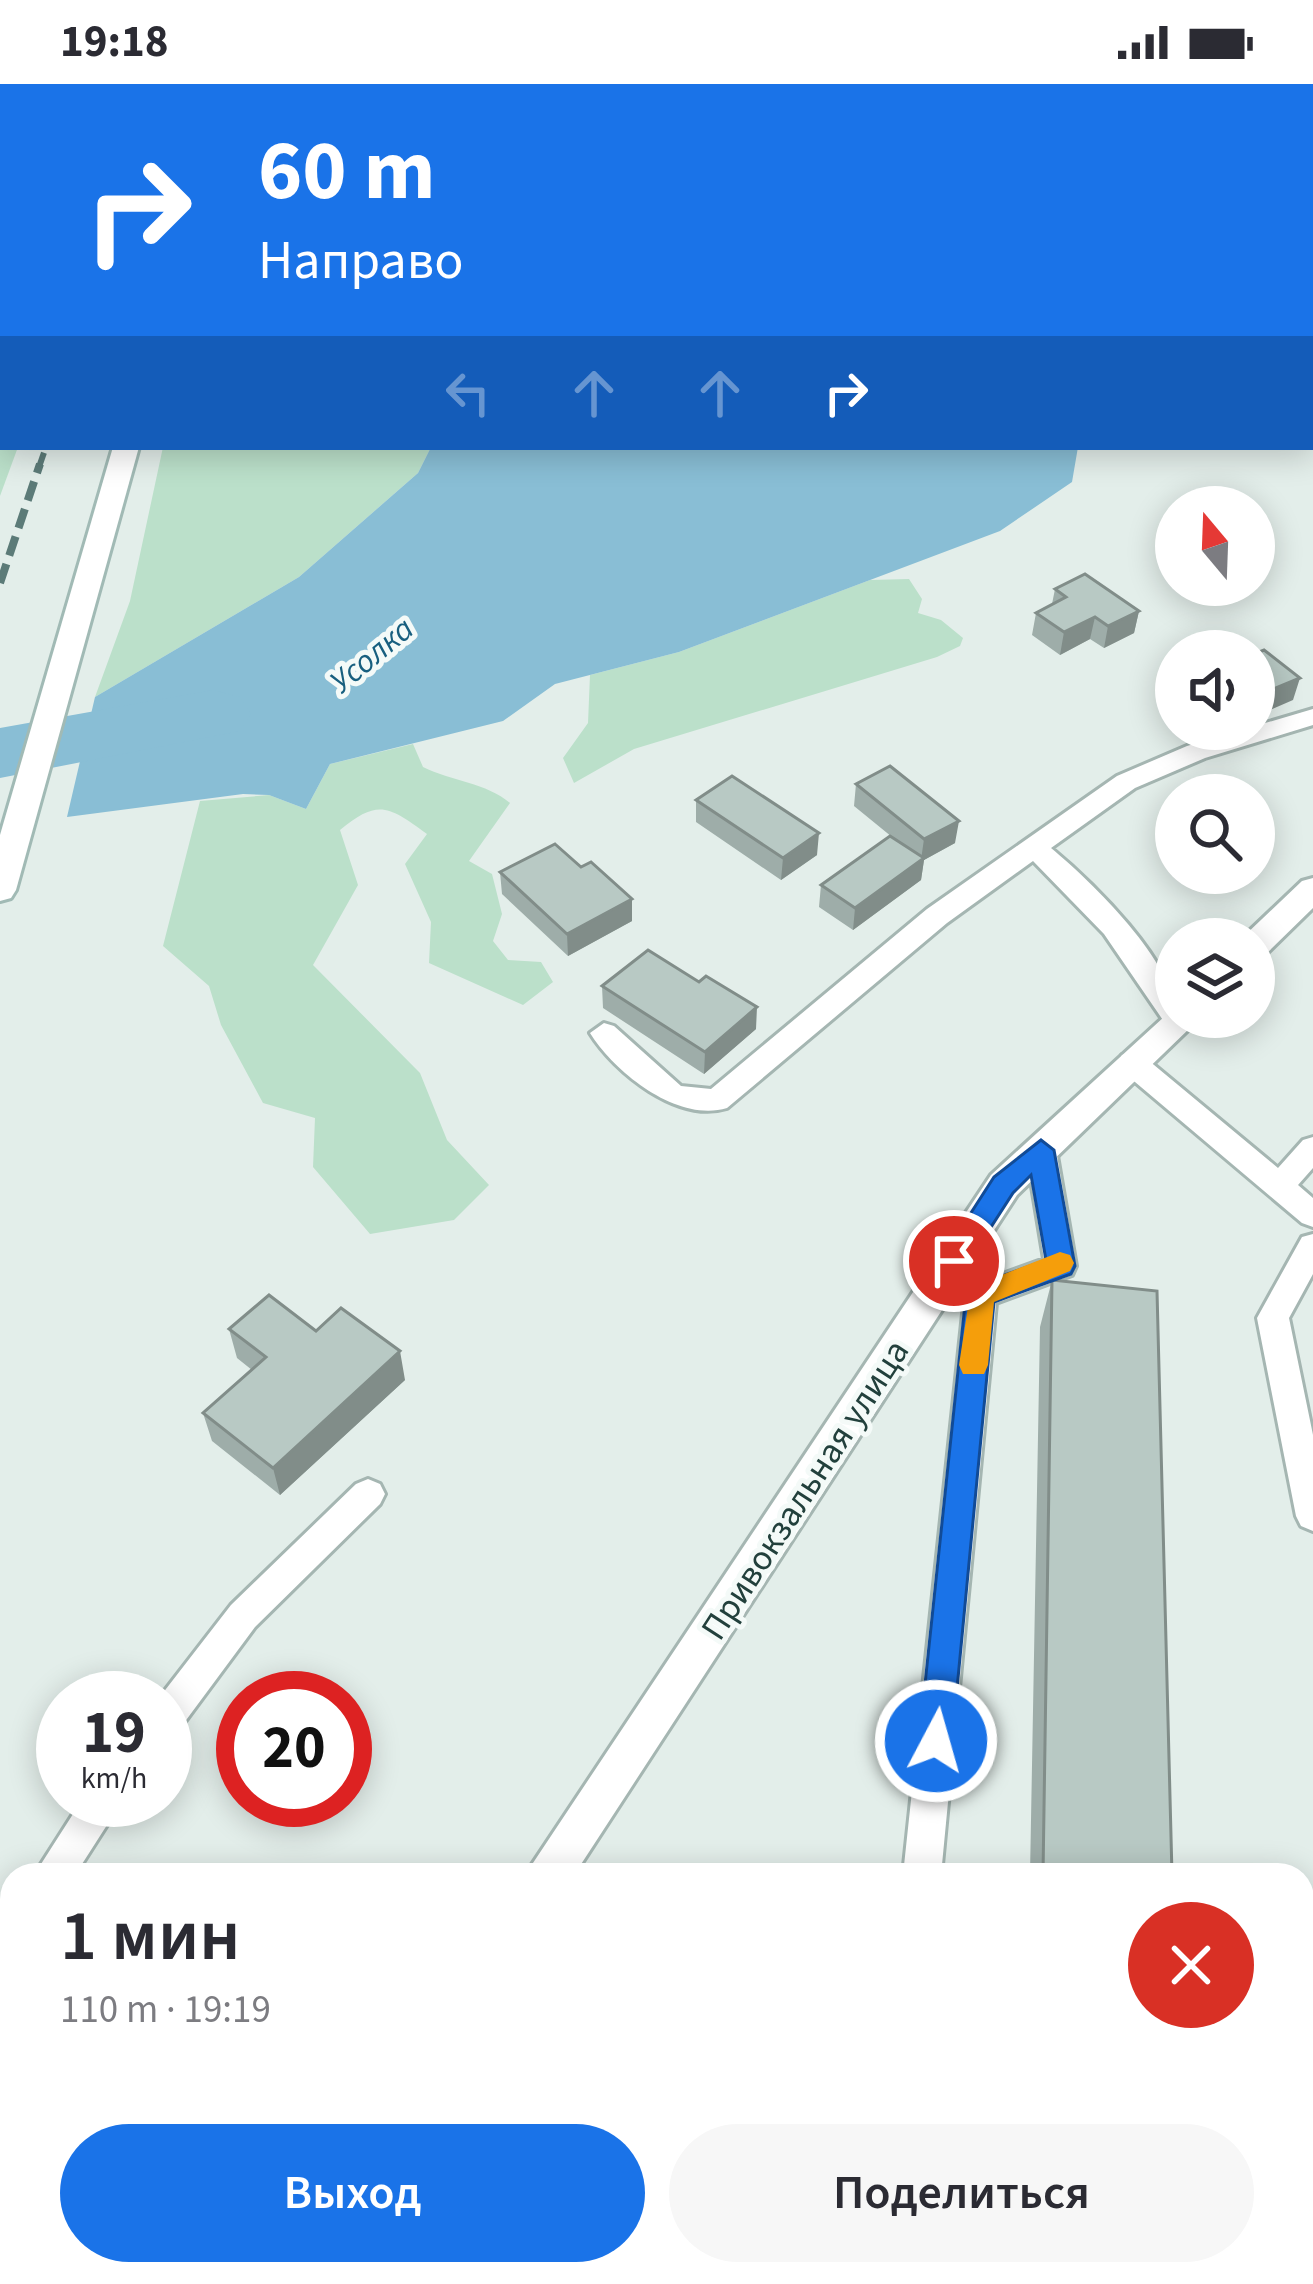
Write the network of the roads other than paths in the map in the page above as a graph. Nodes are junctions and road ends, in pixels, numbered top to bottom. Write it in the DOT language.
graph roads {
  1 [pos="125,450"];
  2 [pos="1313,717"];
  3 [pos="1034,848"];
  4 [pos="1313,889"];
  5 [pos="0,890"];
  6 [pos="1275,926"];
  7 [pos="1155,983"];
  8 [pos="604,1033"];
  9 [pos="1158,1038"];
  10 [pos="1132,1064"];
  11 [pos="1313,1148"];
  12 [pos="1041,1150"];
  13 [pos="1279,1186"];
  14 [pos="1313,1215"];
  15 [pos="1313,1246"];
  16 [pos="368,1493"];
  17 [pos="1313,1516"];
  18 [pos="192,1683"];
  19 [pos="86,1827"];
  20 [pos="61,1863"];
  21 [pos="556,1863"];
  22 [pos="923,1863"];
  1 -- 5 [label="street"];
  2 -- 3 [label="lane"];
  3 -- 7 [label="lane"];
  3 -- 8 [label="lane"];
  4 -- 6 [label="street"];
  9 -- 10 [label="street, Привокзальная улица"];
  10 -- 12 [label="street, Привокзальная улица"];
  10 -- 13 [label="lane"];
  11 -- 13 [label="lane"];
  12 -- 21 [label="street, Привокзальная улица"];
  12 -- 22 [label="lane"];
  13 -- 14 [label="lane"];
  15 -- 17 [label="lane"];
  16 -- 18 [label="lane"];
  19 -- 20 [label="lane"];
}
